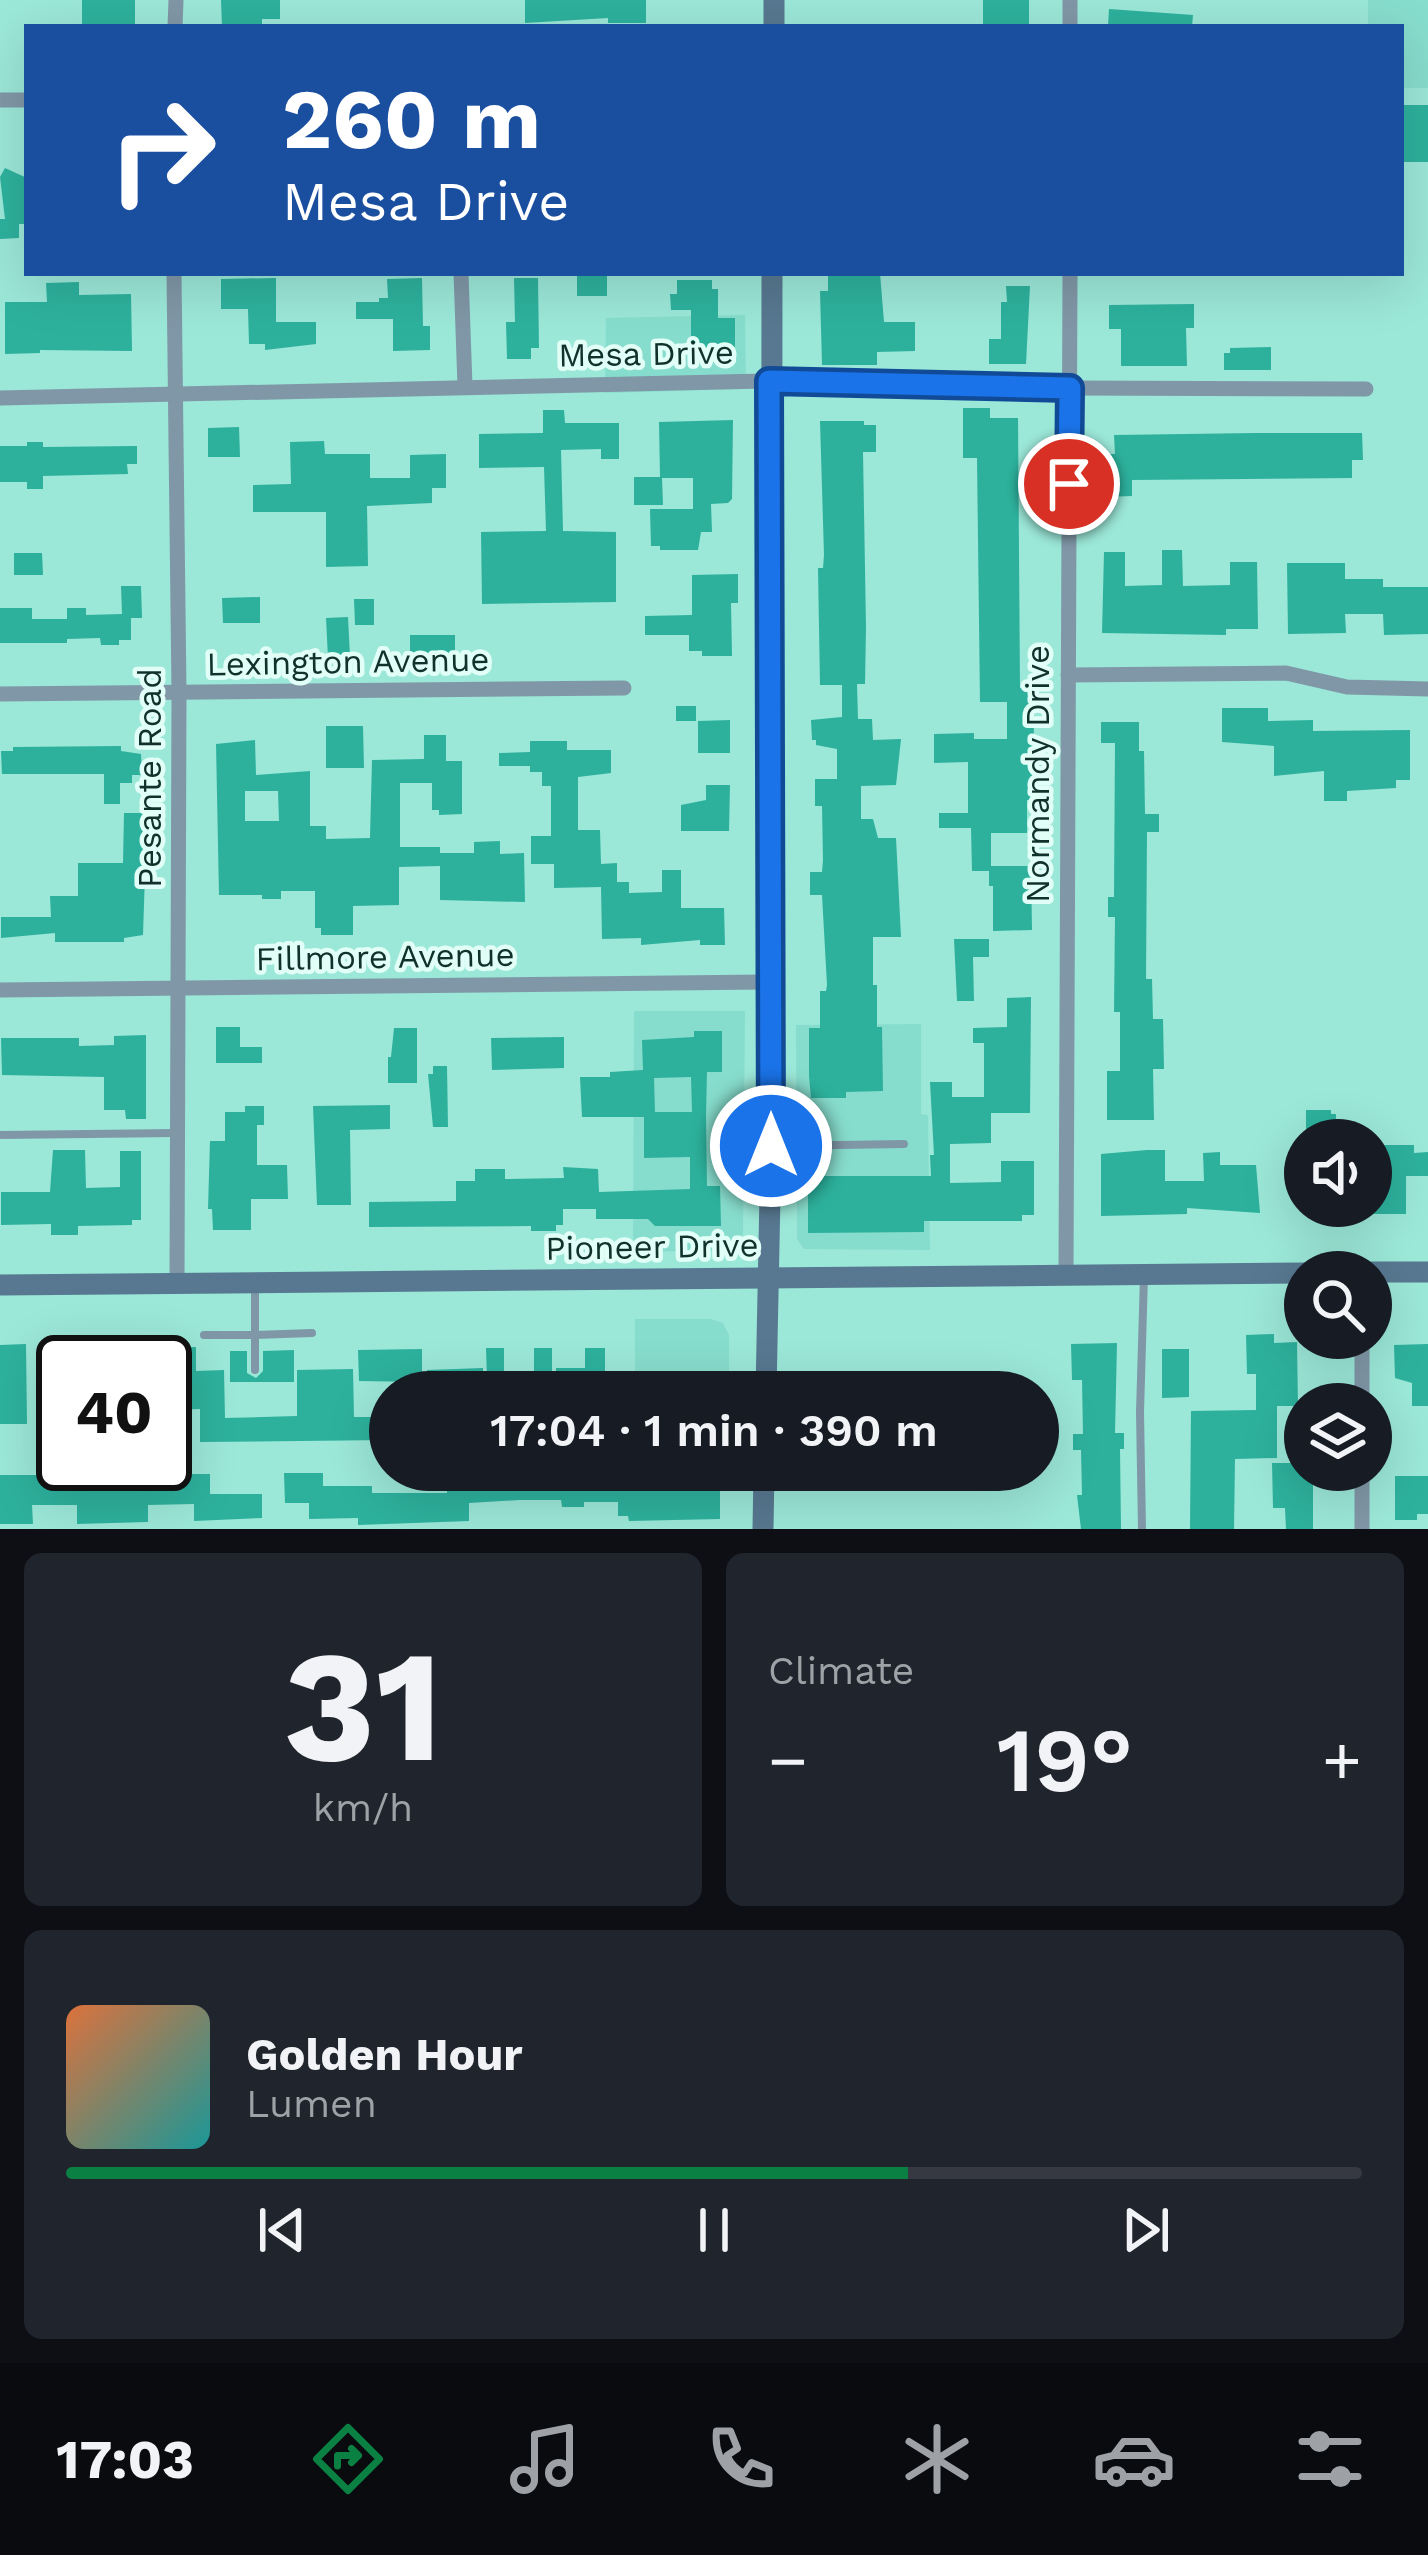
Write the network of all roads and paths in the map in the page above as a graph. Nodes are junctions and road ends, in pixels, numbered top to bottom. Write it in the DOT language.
graph roads {
  1 [pos="174,276"];
  2 [pos="461,276"];
  3 [pos="772,276"];
  4 [pos="1070,276"];
  5 [pos="769,381"];
  6 [pos="464,386"];
  7 [pos="1070,388"];
  8 [pos="1366,389"];
  9 [pos="174,396"];
  10 [pos="0,398"];
  11 [pos="1068,675"];
  12 [pos="624,688"];
  13 [pos="1428,689"];
  14 [pos="179,692"];
  15 [pos="0,694"];
  16 [pos="770,982"];
  17 [pos="178,988"];
  18 [pos="0,990"];
  19 [pos="178,1132"];
  20 [pos="0,1135"];
  21 [pos="904,1144"];
  22 [pos="771,1146"];
  23 [pos="1392,1272"];
  24 [pos="1428,1272"];
  25 [pos="1284,1273"];
  26 [pos="1144,1274"];
  27 [pos="1066,1275"];
  28 [pos="769,1278"];
  29 [pos="255,1282"];
  30 [pos="177,1283"];
  31 [pos="0,1285"];
  32 [pos="312,1333"];
  33 [pos="255,1334"];
  34 [pos="205,1335"];
  35 [pos="255,1370"];
  36 [pos="767,1371"];
  37 [pos="764,1491"];
  38 [pos="1362,1491"];
  39 [pos="763,1529"];
  40 [pos="1142,1529"];
  41 [pos="1362,1529"];
  1 -- 9 [label="street, Pesante Road"];
  2 -- 6 [label="street"];
  3 -- 5 [label="street"];
  4 -- 7 [label="street, Normandy Drive"];
  5 -- 6 [label="street, Mesa Drive"];
  5 -- 7 [label="street, Mesa Drive"];
  5 -- 16 [label="street"];
  6 -- 9 [label="street, Mesa Drive"];
  7 -- 8 [label="street, Mesa Drive"];
  7 -- 11 [label="street, Normandy Drive"];
  9 -- 10 [label="street, Mesa Drive"];
  9 -- 14 [label="street, Pesante Road"];
  11 -- 13 [label="street"];
  11 -- 27 [label="street, Normandy Drive"];
  12 -- 14 [label="street, Lexington Avenue"];
  14 -- 15 [label="street, Lexington Avenue"];
  14 -- 17 [label="street, Pesante Road"];
  16 -- 17 [label="street, Fillmore Avenue"];
  16 -- 22 [label="street"];
  17 -- 18 [label="street, Fillmore Avenue"];
  17 -- 19 [label="street, Pesante Road"];
  19 -- 20 [label="lane"];
  19 -- 30 [label="street, Pesante Road"];
  21 -- 22 [label="lane"];
  22 -- 28 [label="street"];
  23 -- 24 [label="street"];
  25 -- 26 [label="street, Pioneer Drive"];
  26 -- 27 [label="street, Pioneer Drive"];
  26 -- 40 [label="lane"];
  27 -- 28 [label="street, Pioneer Drive"];
  28 -- 29 [label="street, Pioneer Drive"];
  28 -- 36 [label="street"];
  29 -- 30 [label="street, Pioneer Drive"];
  29 -- 33 [label="lane"];
  30 -- 31 [label="street, Pioneer Drive"];
  32 -- 33 [label="lane"];
  33 -- 34 [label="lane"];
  33 -- 35 [label="lane"];
  37 -- 39 [label="street"];
  38 -- 41 [label="street"];
}
